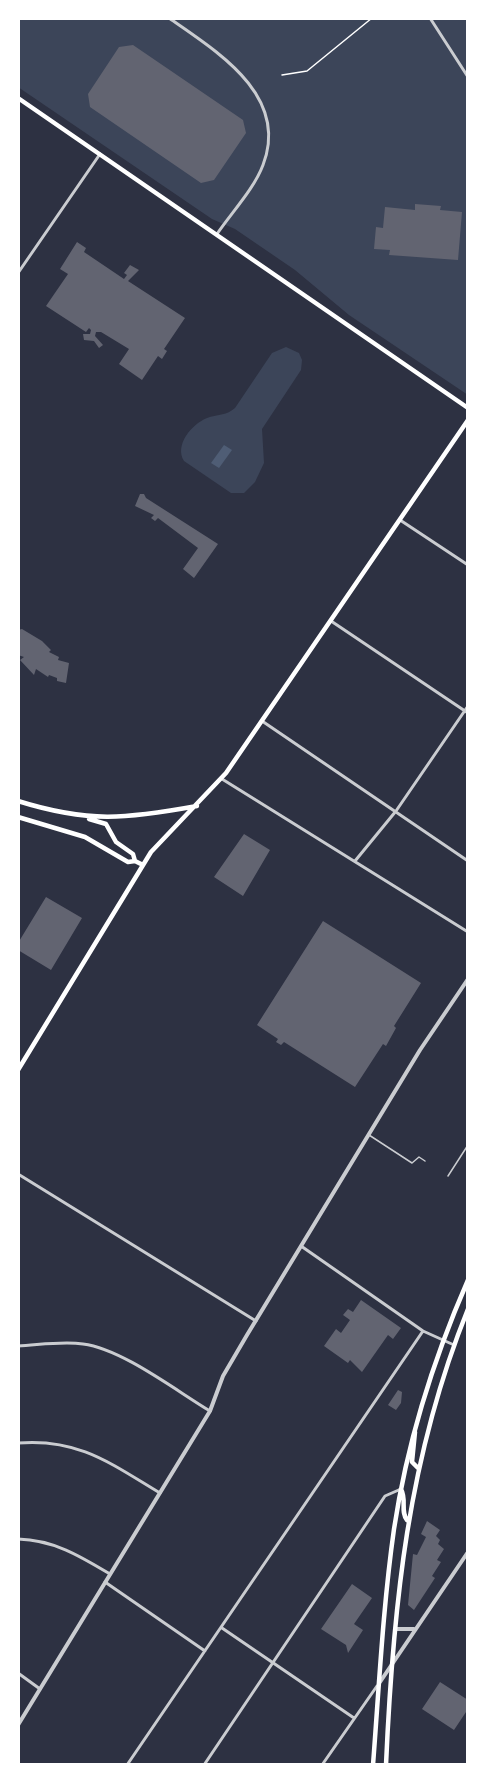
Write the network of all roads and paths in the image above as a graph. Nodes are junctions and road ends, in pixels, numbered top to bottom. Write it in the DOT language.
graph roads {
  1 [pos="169,18"];
  2 [pos="372,18"];
  3 [pos="430,18"];
  4 [pos="282,75"];
  5 [pos="468,77"];
  6 [pos="18,98"];
  7 [pos="100,154"];
  8 [pos="216,236"];
  9 [pos="18,273"];
  10 [pos="468,408"];
  11 [pos="468,420"];
  12 [pos="400,520"];
  13 [pos="468,565"];
  14 [pos="331,621"];
  15 [pos="468,706"];
  16 [pos="466,712"];
  17 [pos="262,721"];
  18 [pos="222,778"];
  19 [pos="18,801"];
  20 [pos="197,806"];
  21 [pos="396,811"];
  22 [pos="18,817"];
  23 [pos="83,818"];
  24 [pos="135,861"];
  25 [pos="355,861"];
  26 [pos="468,861"];
  27 [pos="143,865"];
  28 [pos="468,932"];
  29 [pos="468,979"];
  30 [pos="18,1070"];
  31 [pos="368,1135"];
  32 [pos="468,1145"];
  33 [pos="425,1161"];
  34 [pos="18,1174"];
  35 [pos="448,1176"];
  36 [pos="301,1246"];
  37 [pos="468,1281"];
  38 [pos="468,1309"];
  39 [pos="256,1321"];
  40 [pos="423,1331"];
  41 [pos="443,1340"];
  42 [pos="453,1345"];
  43 [pos="18,1347"];
  44 [pos="210,1411"];
  45 [pos="415,1430"];
  46 [pos="18,1443"];
  47 [pos="418,1468"];
  48 [pos="401,1489"];
  49 [pos="160,1493"];
  50 [pos="407,1520"];
  51 [pos="18,1539"];
  52 [pos="468,1552"];
  53 [pos="110,1574"];
  54 [pos="105,1582"];
  55 [pos="222,1628"];
  56 [pos="396,1629"];
  57 [pos="415,1629"];
  58 [pos="205,1651"];
  59 [pos="393,1662"];
  60 [pos="274,1663"];
  61 [pos="18,1673"];
  62 [pos="380,1682"];
  63 [pos="40,1689"];
  64 [pos="354,1718"];
  65 [pos="18,1725"];
  66 [pos="127,1765"];
  67 [pos="204,1765"];
  68 [pos="322,1765"];
  69 [pos="373,1765"];
  70 [pos="386,1765"];
  1 -- 8 [label="street"];
  2 -- 4 [label="path"];
  3 -- 5 [label="street"];
  6 -- 7 [label="main road"];
  7 -- 8 [label="main road"];
  7 -- 9 [label="street"];
  8 -- 10 [label="main road"];
  11 -- 12 [label="main road"];
  12 -- 13 [label="street"];
  12 -- 14 [label="main road"];
  14 -- 16 [label="street"];
  14 -- 17 [label="main road"];
  15 -- 16 [label="street"];
  16 -- 21 [label="street"];
  17 -- 18 [label="main road"];
  17 -- 21 [label="street"];
  18 -- 20 [label="main road"];
  18 -- 25 [label="street"];
  19 -- 23 [label="main road"];
  20 -- 23 [label="main road"];
  20 -- 27 [label="main road"];
  21 -- 25 [label="street"];
  21 -- 26 [label="street"];
  22 -- 24 [label="main road"];
  23 -- 24 [label="main road"];
  24 -- 27 [label="main road"];
  25 -- 28 [label="street"];
  27 -- 30 [label="main road"];
  29 -- 31 [label="street"];
  31 -- 33 [label="lane"];
  31 -- 36 [label="street"];
  32 -- 35 [label="lane"];
  34 -- 39 [label="street"];
  36 -- 39 [label="street"];
  36 -- 40 [label="street"];
  37 -- 41 [label="main road"];
  38 -- 42 [label="main road"];
  39 -- 44 [label="street"];
  40 -- 41 [label="street"];
  40 -- 55 [label="street"];
  41 -- 42 [label="street"];
  41 -- 45 [label="main road"];
  42 -- 47 [label="main road"];
  43 -- 44 [label="street"];
  44 -- 49 [label="street"];
  45 -- 47 [label="main road"];
  45 -- 48 [label="main road"];
  46 -- 49 [label="street"];
  47 -- 50 [label="main road"];
  48 -- 50 [label="main road"];
  48 -- 60 [label="street"];
  48 -- 62 [label="main road"];
  49 -- 53 [label="street"];
  50 -- 56 [label="main road"];
  51 -- 53 [label="street"];
  52 -- 57 [label="street"];
  53 -- 54 [label="street"];
  54 -- 58 [label="street"];
  54 -- 63 [label="street"];
  55 -- 58 [label="street"];
  55 -- 60 [label="street"];
  56 -- 57 [label="street"];
  56 -- 59 [label="main road"];
  57 -- 59 [label="street"];
  58 -- 66 [label="street"];
  59 -- 62 [label="street"];
  59 -- 70 [label="main road"];
  60 -- 64 [label="street"];
  60 -- 67 [label="street"];
  61 -- 63 [label="street"];
  62 -- 64 [label="street"];
  62 -- 69 [label="main road"];
  63 -- 65 [label="street"];
  64 -- 68 [label="street"];
}
